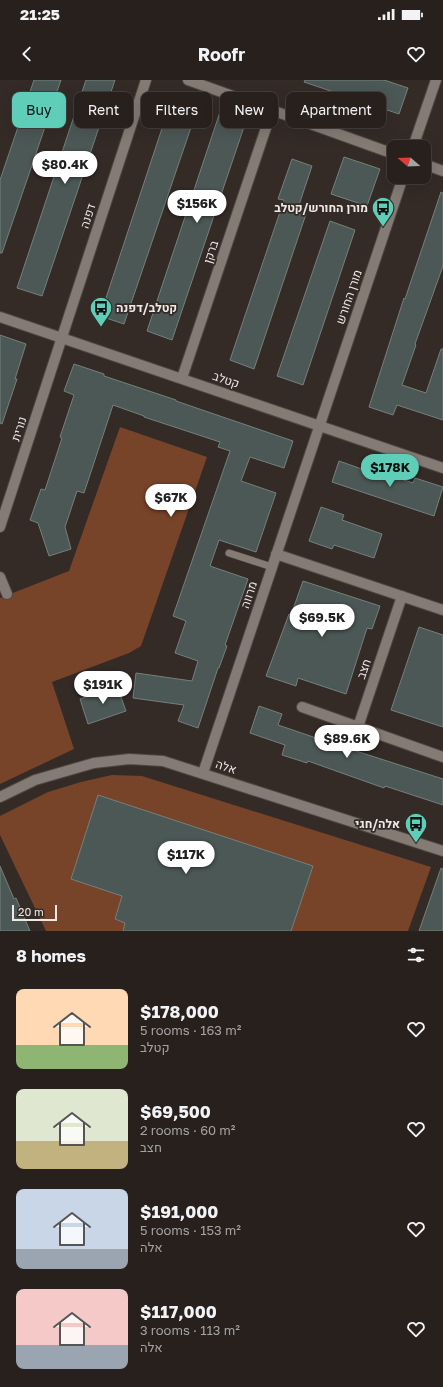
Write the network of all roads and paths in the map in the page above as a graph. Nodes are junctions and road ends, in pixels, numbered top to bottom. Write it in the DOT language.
graph roads {
  1 [pos="146,80"];
  2 [pos="188,80"];
  3 [pos="436,80"];
  4 [pos="222,92"];
  5 [pos="278,112"];
  6 [pos="266,128"];
  7 [pos="415,140"];
  8 [pos="387,151"];
  9 [pos="431,167"];
  10 [pos="443,171"];
  11 [pos="401,184"];
  12 [pos="0,317"];
  13 [pos="62,338"];
  14 [pos="182,378"];
  15 [pos="319,425"];
  16 [pos="443,468"];
  17 [pos="0,527"];
  18 [pos="229,553"];
  19 [pos="276,554"];
  20 [pos="272,567"];
  21 [pos="0,577"];
  22 [pos="7,594"];
  23 [pos="402,596"];
  24 [pos="443,610"];
  25 [pos="302,707"];
  26 [pos="358,727"];
  27 [pos="443,757"];
  28 [pos="203,773"];
  29 [pos="0,798"];
  30 [pos="443,851"];
  1 -- 13 [label="street, דפנה"];
  2 -- 4 [label="street"];
  3 -- 7 [label="street"];
  5 -- 8 [label="street"];
  6 -- 14 [label="street, ברקן"];
  9 -- 10 [label="street"];
  11 -- 15 [label="street, מורן החורש"];
  12 -- 13 [label="street, קטלב"];
  13 -- 14 [label="street, קטלב"];
  13 -- 17 [label="street, נורית"];
  14 -- 15 [label="street, קטלב"];
  15 -- 16 [label="street, קטלב"];
  15 -- 19 [label="street, מרווה"];
  18 -- 20 [label="lane"];
  19 -- 20 [label="street, מרווה"];
  19 -- 23 [label="street"];
  20 -- 28 [label="street, מרווה"];
  21 -- 22 [label="street"];
  23 -- 24 [label="street"];
  23 -- 26 [label="street, חצב"];
  25 -- 26 [label="street"];
  26 -- 27 [label="street"];
  28 -- 29 [label="street, אלה"];
  28 -- 30 [label="street, אלה"];
}
